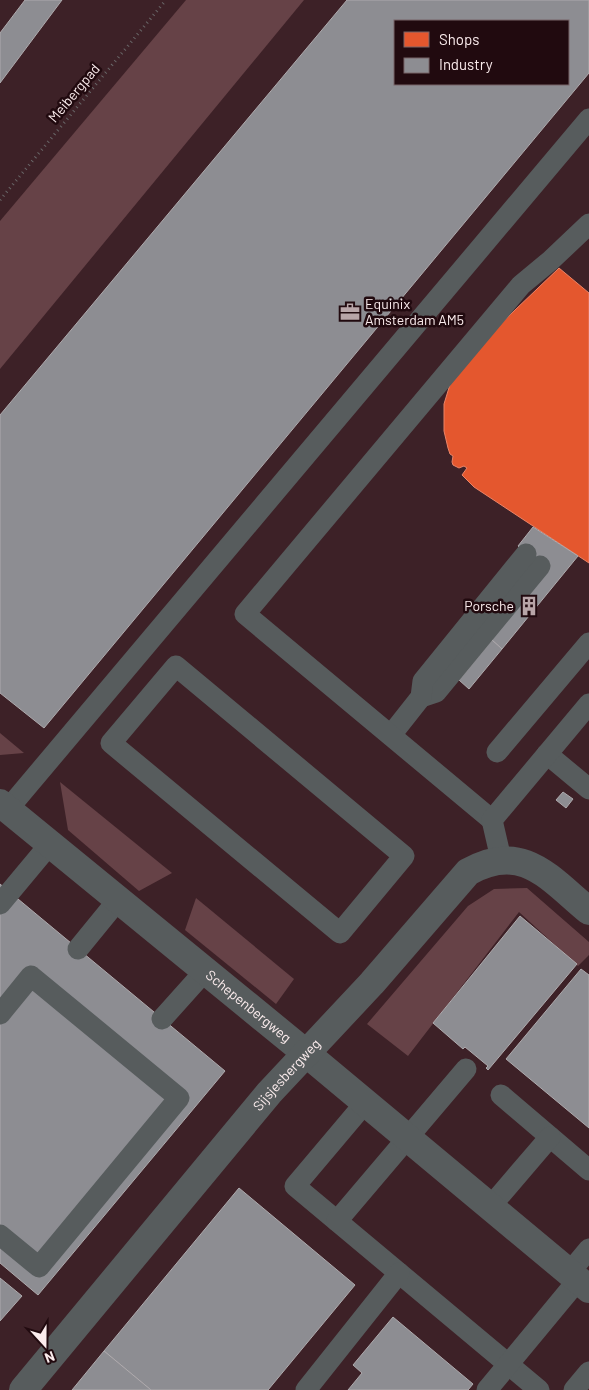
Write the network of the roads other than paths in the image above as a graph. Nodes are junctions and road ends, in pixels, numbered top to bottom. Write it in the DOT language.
graph roads {
  1 [pos="589,119"];
  2 [pos="589,224"];
  3 [pos="533,560"];
  4 [pos="589,643"];
  5 [pos="589,704"];
  6 [pos="391,736"];
  7 [pos="497,752"];
  8 [pos="547,754"];
  9 [pos="589,789"];
  10 [pos="4,806"];
  11 [pos="492,820"];
  12 [pos="50,844"];
  13 [pos="404,856"];
  14 [pos="501,859"];
  15 [pos="118,900"];
  16 [pos="0,904"];
  17 [pos="589,911"];
  18 [pos="78,949"];
  19 [pos="204,971"];
  20 [pos="0,1014"];
  21 [pos="162,1019"];
  22 [pos="307,1054"];
  23 [pos="466,1069"];
  24 [pos="501,1095"];
  25 [pos="365,1103"];
  26 [pos="550,1137"];
  27 [pos="407,1138"];
  28 [pos="589,1170"];
  29 [pos="490,1207"];
  30 [pos="337,1221"];
  31 [pos="0,1236"];
  32 [pos="589,1249"];
  33 [pos="399,1273"];
  34 [pos="579,1281"];
  35 [pos="509,1364"];
  36 [pos="589,1372"];
  37 [pos="22,1390"];
  38 [pos="306,1390"];
  39 [pos="487,1390"];
  40 [pos="539,1390"];
  41 [pos="574,1390"];
  1 -- 10 [label="lane"];
  2 -- 6 [label="lane"];
  3 -- 6 [label="lane"];
  4 -- 7 [label="lane"];
  5 -- 8 [label="lane"];
  6 -- 11 [label="lane"];
  8 -- 9 [label="lane"];
  8 -- 11 [label="lane"];
  10 -- 12 [label="street, Schepenbergweg"];
  11 -- 14 [label="lane"];
  12 -- 15 [label="street, Schepenbergweg"];
  12 -- 16 [label="lane"];
  13 -- 13 [label="lane"];
  14 -- 17 [label="street"];
  14 -- 22 [label="street, Sijsjesbergweg"];
  15 -- 18 [label="lane"];
  15 -- 19 [label="street, Schepenbergweg"];
  19 -- 21 [label="lane"];
  19 -- 22 [label="street, Schepenbergweg"];
  20 -- 31 [label="lane"];
  22 -- 25 [label="street, Schepenbergweg"];
  22 -- 37 [label="street, Sijsjesbergweg"];
  23 -- 27 [label="lane"];
  24 -- 26 [label="lane"];
  25 -- 27 [label="street, Schepenbergweg"];
  25 -- 30 [label="lane"];
  26 -- 28 [label="lane"];
  26 -- 29 [label="lane"];
  27 -- 29 [label="street, Schepenbergweg"];
  27 -- 30 [label="lane"];
  29 -- 34 [label="street, Schepenbergweg"];
  30 -- 33 [label="lane"];
  32 -- 34 [label="lane"];
  33 -- 35 [label="lane"];
  33 -- 38 [label="lane"];
  34 -- 35 [label="lane"];
  35 -- 39 [label="lane"];
  35 -- 40 [label="lane"];
  36 -- 41 [label="lane"];
}
